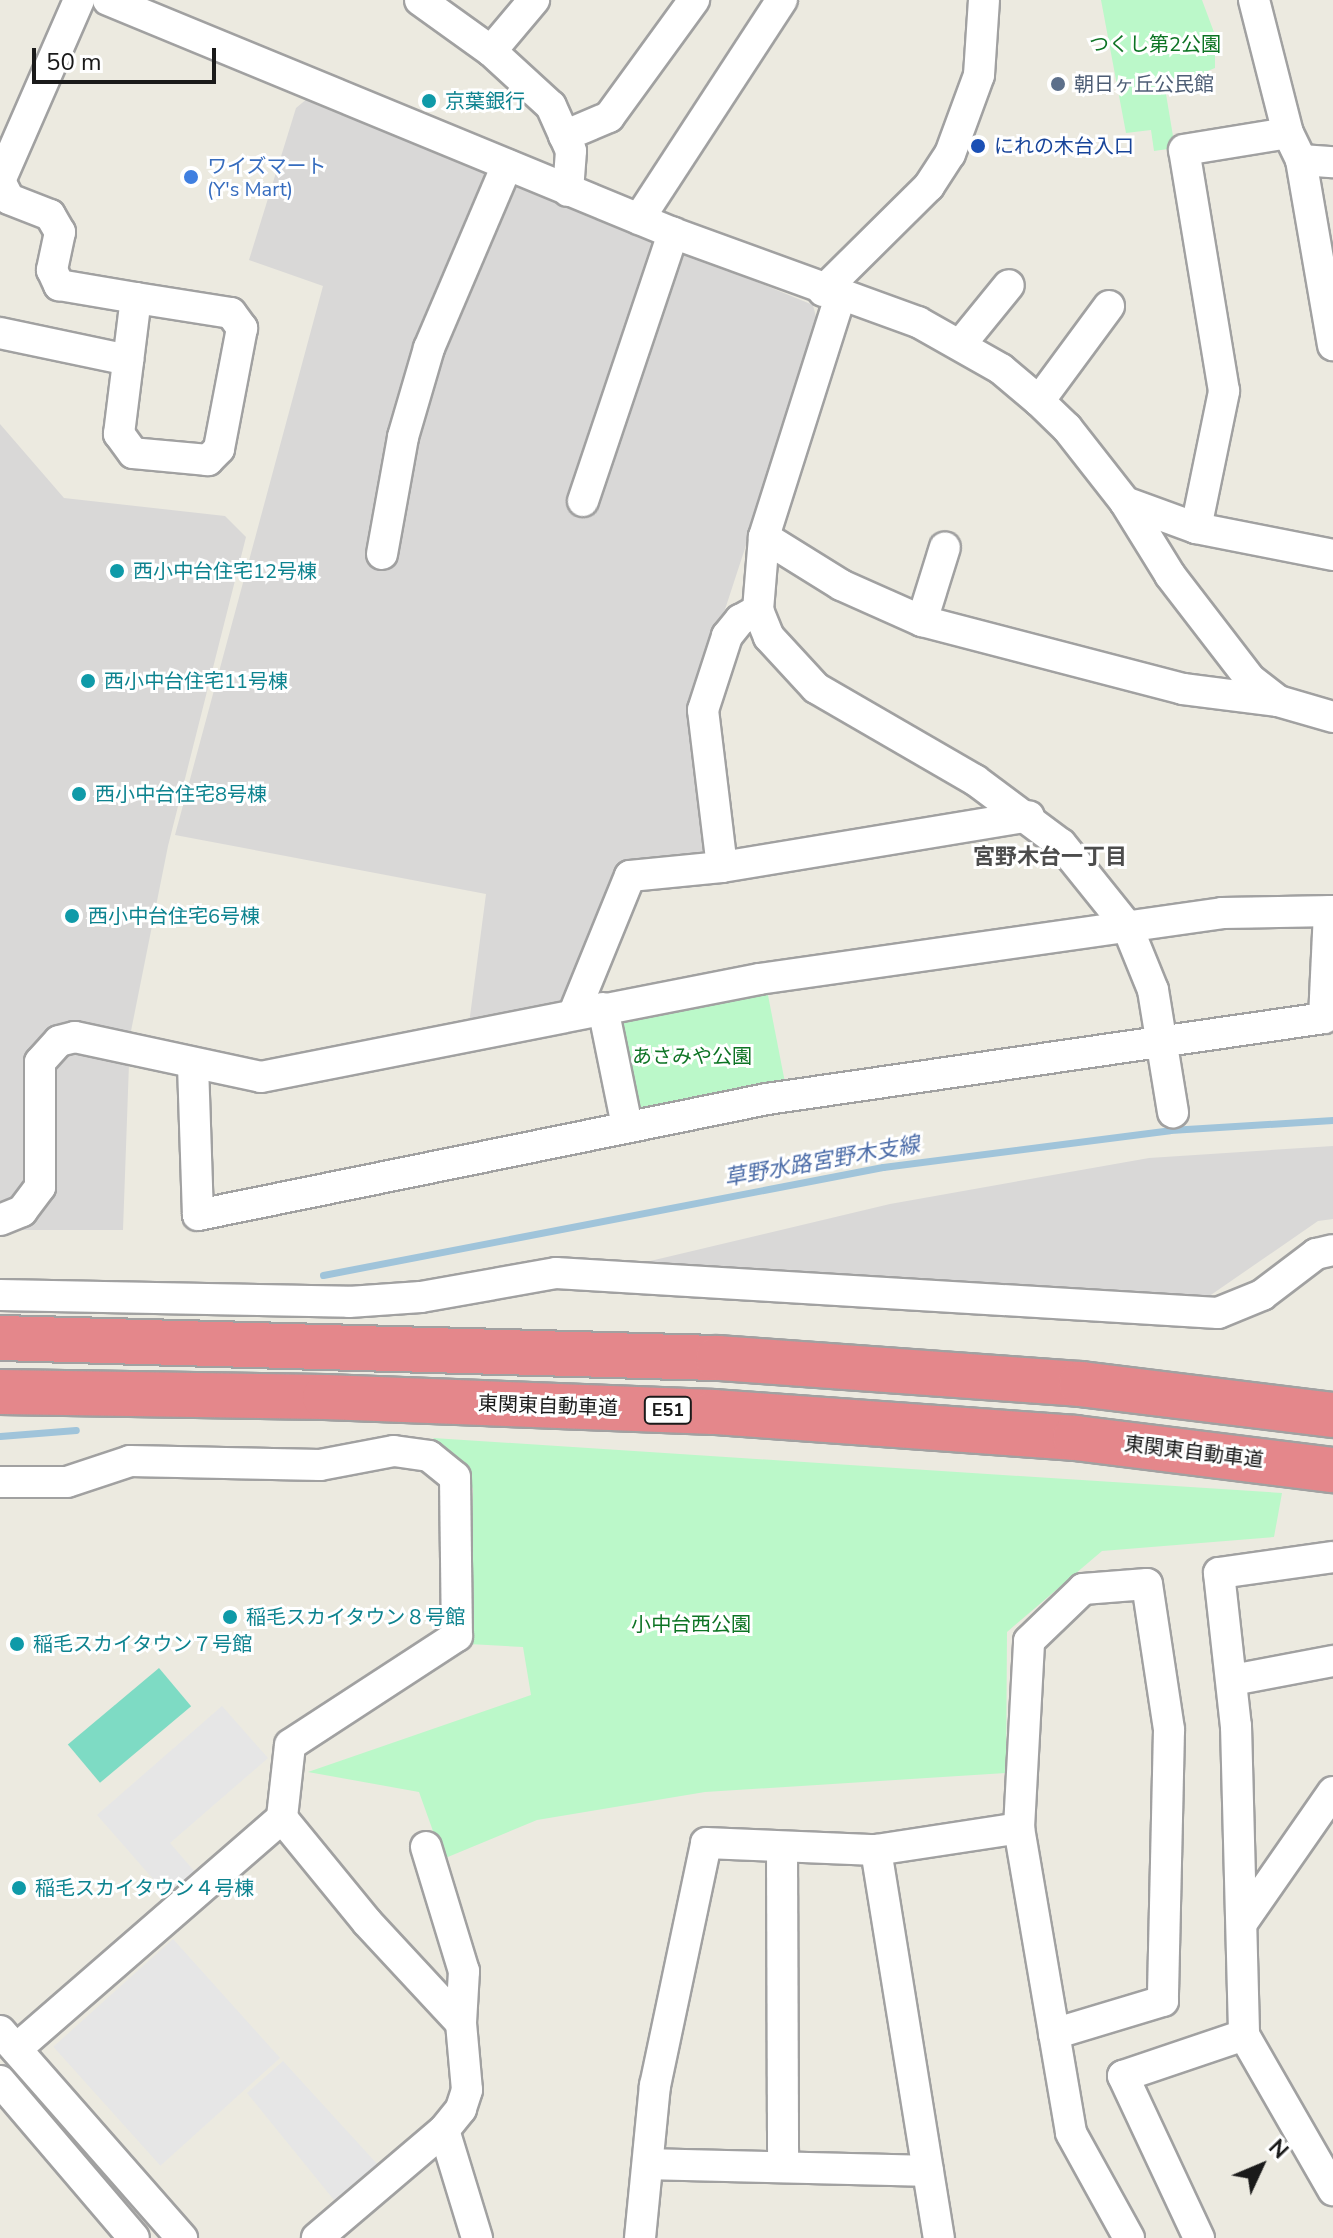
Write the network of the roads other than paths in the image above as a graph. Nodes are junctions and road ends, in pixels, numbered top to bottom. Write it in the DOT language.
graph roads {
  1 [pos="79,0"];
  2 [pos="108,0"];
  3 [pos="420,0"];
  4 [pos="534,0"];
  5 [pos="694,0"];
  6 [pos="782,0"];
  7 [pos="984,0"];
  8 [pos="1254,0"];
  9 [pos="491,51"];
  10 [pos="1288,133"];
  11 [pos="564,136"];
  12 [pos="1301,160"];
  13 [pos="1333,162"];
  14 [pos="507,165"];
  15 [pos="568,191"];
  16 [pos="639,219"];
  17 [pos="673,233"];
  18 [pos="1009,285"];
  19 [pos="832,294"];
  20 [pos="136,298"];
  21 [pos="1109,306"];
  22 [pos="0,333"];
  23 [pos="1332,333"];
  24 [pos="960,345"];
  25 [pos="128,360"];
  26 [pos="1039,401"];
  27 [pos="583,501"];
  28 [pos="1125,502"];
  29 [pos="1196,528"];
  30 [pos="764,537"];
  31 [pos="945,547"];
  32 [pos="382,554"];
  33 [pos="1333,555"];
  34 [pos="758,610"];
  35 [pos="922,621"];
  36 [pos="1278,701"];
  37 [pos="1333,717"];
  38 [pos="1029,816"];
  39 [pos="722,867"];
  40 [pos="1331,911"];
  41 [pos="1127,926"];
  42 [pos="589,1010"];
  43 [pos="1165,1044"];
  44 [pos="193,1065"];
  45 [pos="1173,1112"];
  46 [pos="627,1126"];
  47 [pos="0,1220"];
  48 [pos="1333,1250"];
  49 [pos="0,1295"];
  50 [pos="0,1338"];
  51 [pos="0,1392"];
  52 [pos="1333,1415"];
  53 [pos="1333,1470"];
  54 [pos="0,1482"];
  55 [pos="1333,1557"];
  56 [pos="1333,1661"];
  57 [pos="1233,1680"];
  58 [pos="1333,1792"];
  59 [pos="282,1818"];
  60 [pos="1019,1828"];
  61 [pos="426,1847"];
  62 [pos="782,1849"];
  63 [pos="876,1850"];
  64 [pos="1244,1920"];
  65 [pos="461,2023"];
  66 [pos="1054,2034"];
  67 [pos="1244,2035"];
  68 [pos="8,2040"];
  69 [pos="0,2081"];
  70 [pos="444,2130"];
  71 [pos="648,2164"];
  72 [pos="783,2167"];
  73 [pos="928,2171"];
  74 [pos="1333,2190"];
  75 [pos="134,2238"];
  76 [pos="182,2238"];
  77 [pos="317,2238"];
  78 [pos="477,2238"];
  79 [pos="640,2238"];
  80 [pos="939,2238"];
  81 [pos="1129,2238"];
  82 [pos="1199,2238"];
  1 -- 20 [label="street"];
  2 -- 14 [label="street"];
  3 -- 9 [label="street"];
  4 -- 9 [label="street"];
  5 -- 11 [label="street"];
  6 -- 16 [label="street"];
  7 -- 19 [label="street"];
  8 -- 10 [label="street"];
  9 -- 11 [label="street"];
  10 -- 12 [label="street"];
  10 -- 29 [label="street"];
  11 -- 15 [label="street"];
  12 -- 13 [label="street"];
  12 -- 23 [label="street"];
  14 -- 15 [label="street"];
  14 -- 32 [label="street"];
  15 -- 16 [label="street"];
  16 -- 17 [label="street"];
  17 -- 19 [label="street"];
  17 -- 27 [label="street"];
  18 -- 24 [label="street"];
  19 -- 24 [label="street"];
  19 -- 30 [label="street"];
  20 -- 25 [label="street"];
  20 -- 25 [label="street"];
  21 -- 26 [label="street"];
  22 -- 25 [label="street"];
  24 -- 26 [label="street"];
  26 -- 28 [label="street"];
  28 -- 29 [label="street"];
  28 -- 36 [label="street"];
  29 -- 33 [label="street"];
  30 -- 34 [label="street"];
  30 -- 35 [label="street"];
  31 -- 35 [label="street"];
  34 -- 38 [label="street"];
  34 -- 39 [label="street"];
  35 -- 36 [label="street"];
  36 -- 37 [label="street"];
  38 -- 39 [label="street"];
  38 -- 41 [label="street"];
  39 -- 42 [label="street"];
  40 -- 41 [label="street"];
  40 -- 43 [label="street"];
  41 -- 42 [label="street"];
  41 -- 43 [label="street"];
  42 -- 44 [label="street"];
  42 -- 46 [label="street"];
  43 -- 45 [label="street"];
  43 -- 46 [label="street"];
  44 -- 46 [label="street"];
  44 -- 47 [label="street"];
  48 -- 49 [label="street"];
  50 -- 52 [label="highway"];
  51 -- 53 [label="highway, 東関東自動車道 / E51"];
  54 -- 59 [label="street"];
  55 -- 57 [label="street"];
  56 -- 57 [label="street"];
  57 -- 64 [label="street"];
  58 -- 64 [label="street"];
  59 -- 65 [label="street"];
  59 -- 68 [label="street"];
  60 -- 63 [label="street"];
  60 -- 66 [label="street"];
  60 -- 66 [label="street"];
  61 -- 65 [label="street"];
  62 -- 63 [label="street"];
  62 -- 71 [label="street"];
  62 -- 72 [label="street"];
  63 -- 73 [label="street"];
  64 -- 67 [label="street"];
  65 -- 70 [label="street"];
  66 -- 81 [label="street"];
  67 -- 74 [label="street"];
  67 -- 82 [label="street"];
  68 -- 76 [label="street"];
  69 -- 75 [label="street"];
  70 -- 77 [label="street"];
  70 -- 78 [label="street"];
  71 -- 72 [label="street"];
  71 -- 79 [label="street"];
  72 -- 73 [label="street"];
  73 -- 80 [label="street"];
}
